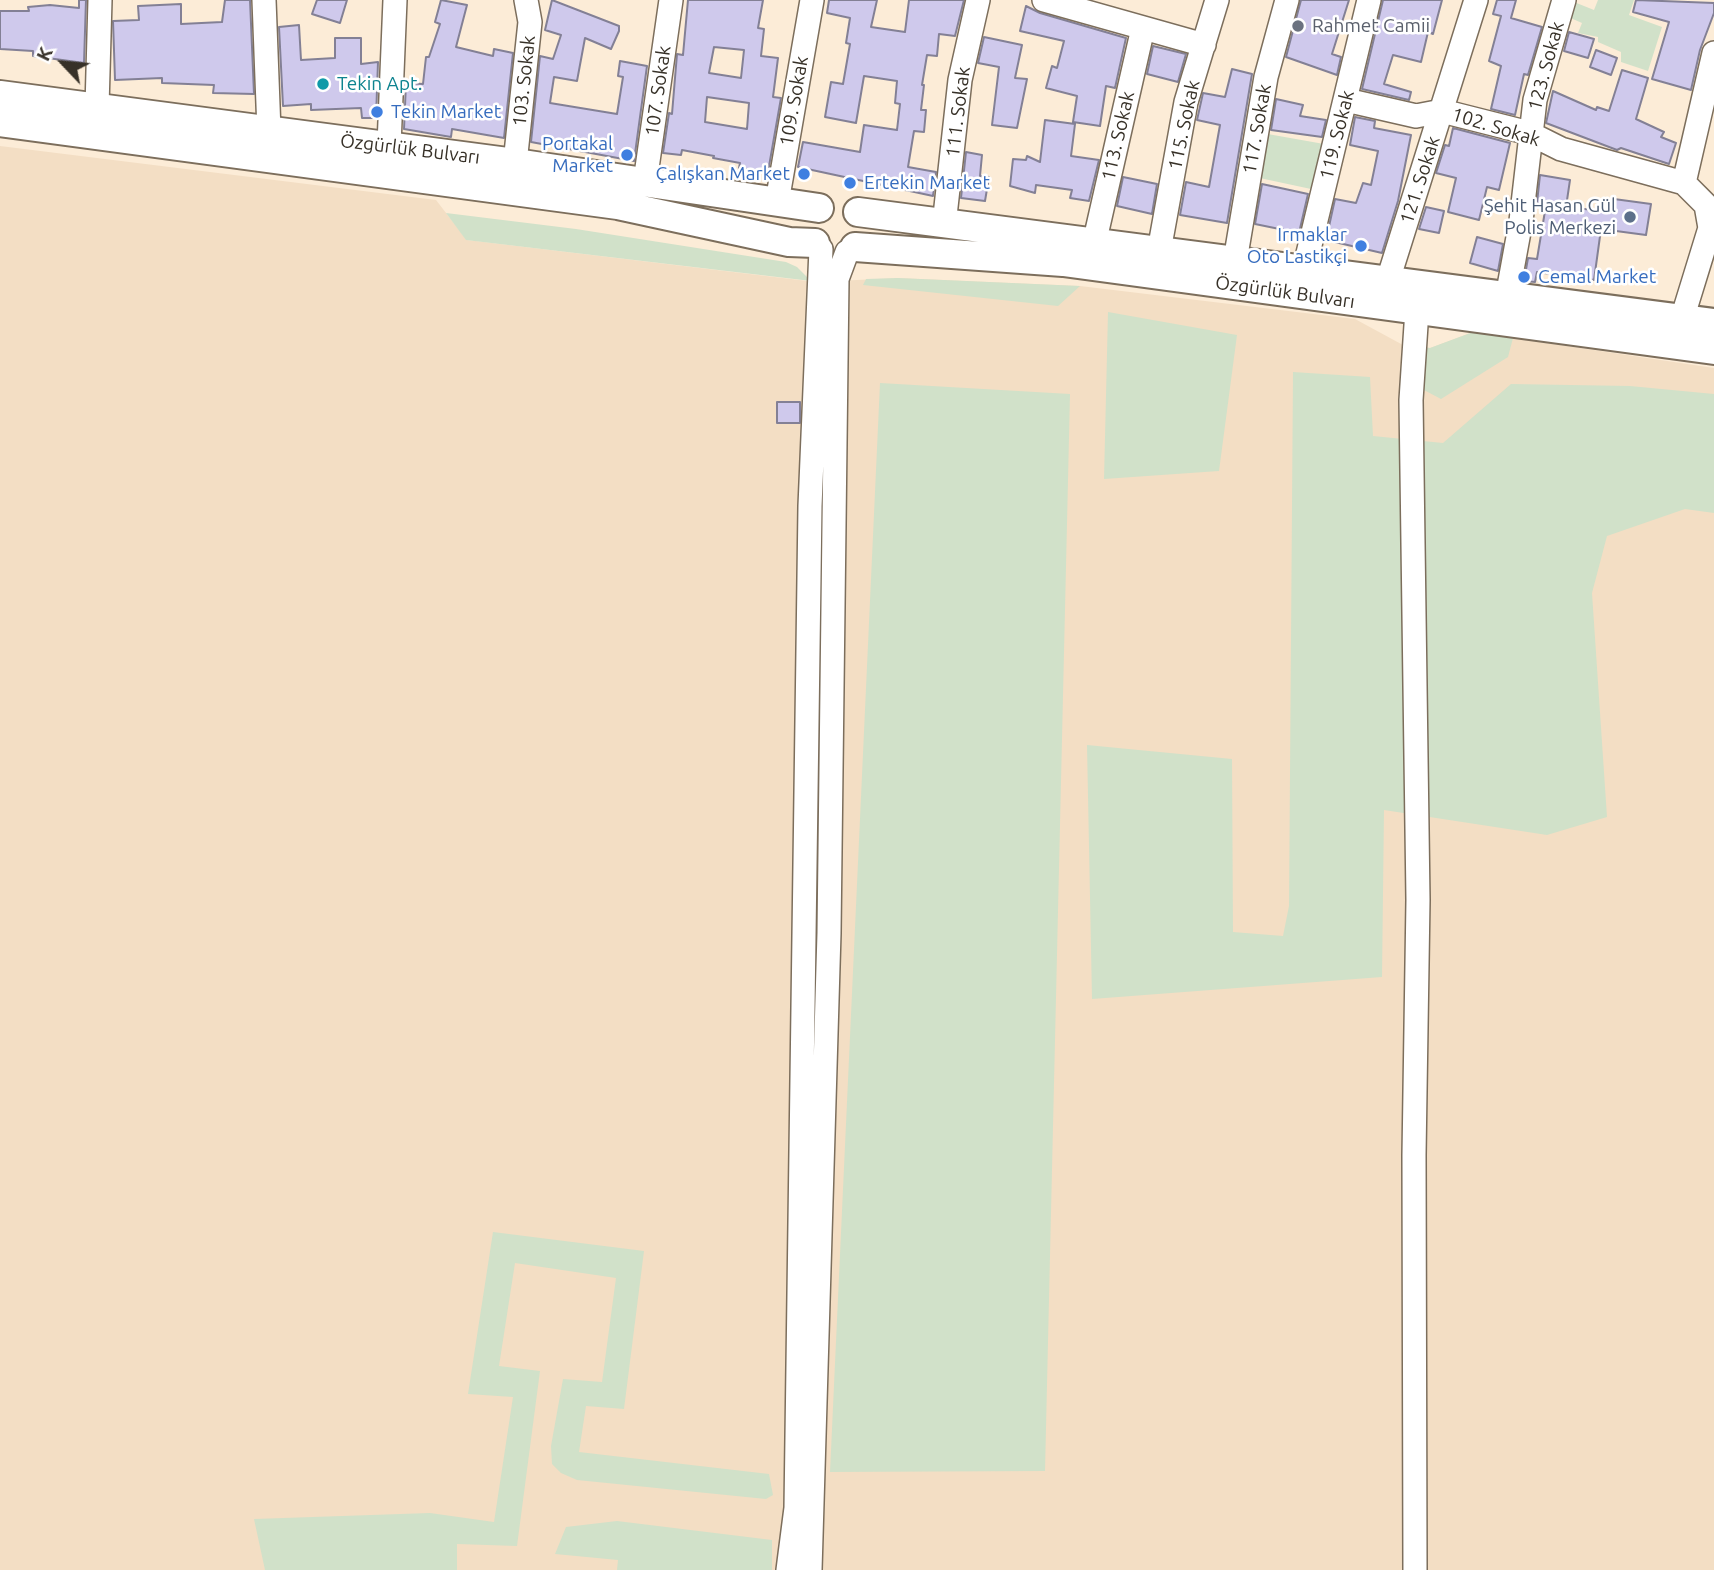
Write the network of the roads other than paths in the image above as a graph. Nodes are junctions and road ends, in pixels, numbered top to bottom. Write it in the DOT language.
graph roads {
  1 [pos="100,0"];
  2 [pos="264,0"];
  3 [pos="395,0"];
  4 [pos="526,0"];
  5 [pos="671,0"];
  6 [pos="812,0"];
  7 [pos="978,0"];
  8 [pos="1044,0"];
  9 [pos="1216,0"];
  10 [pos="1287,0"];
  11 [pos="1369,0"];
  12 [pos="1476,0"];
  13 [pos="1564,0"];
  14 [pos="1117,9"];
  15 [pos="1143,28"];
  16 [pos="1204,45"];
  17 [pos="1714,53"];
  18 [pos="0,95"];
  19 [pos="1346,100"];
  20 [pos="97,107"];
  21 [pos="1442,111"];
  22 [pos="0,122"];
  23 [pos="269,131"];
  24 [pos="1529,133"];
  25 [pos="389,145"];
  26 [pos="515,163"];
  27 [pos="645,182"];
  28 [pos="1684,183"];
  29 [pos="777,202"];
  30 [pos="819,208"];
  31 [pos="858,212"];
  32 [pos="944,225"];
  33 [pos="1094,244"];
  34 [pos="835,248"];
  35 [pos="1159,251"];
  36 [pos="1235,261"];
  37 [pos="1304,270"];
  38 [pos="1388,280"];
  39 [pos="1507,298"];
  40 [pos="1417,310"];
  41 [pos="1714,323"];
  42 [pos="1661,325"];
  43 [pos="1714,350"];
  44 [pos="788,1570"];
  45 [pos="810,1570"];
  46 [pos="1415,1570"];
  1 -- 20 [label="street"];
  2 -- 23 [label="street"];
  3 -- 25 [label="street"];
  4 -- 26 [label="street, 103. Sokak"];
  5 -- 27 [label="street, 107. Sokak"];
  6 -- 29 [label="street, 109. Sokak"];
  7 -- 32 [label="street, 111. Sokak"];
  8 -- 14 [label="street"];
  9 -- 16 [label="street, 115. Sokak"];
  10 -- 36 [label="street, 117. Sokak"];
  11 -- 19 [label="street, 119. Sokak"];
  12 -- 21 [label="street, 121. Sokak"];
  13 -- 24 [label="street, 123. Sokak"];
  14 -- 15 [label="street"];
  15 -- 16 [label="street"];
  15 -- 33 [label="street, 113. Sokak"];
  16 -- 35 [label="street, 115. Sokak"];
  17 -- 28 [label="street"];
  18 -- 20 [label="main road, Özgürlük Bulvarı"];
  19 -- 21 [label="street, 102. Sokak"];
  19 -- 37 [label="street, 119. Sokak"];
  20 -- 23 [label="main road, Özgürlük Bulvarı"];
  21 -- 24 [label="street, 102. Sokak"];
  21 -- 38 [label="street, 121. Sokak"];
  22 -- 34 [label="main road, Özgürlük Bulvarı"];
  23 -- 25 [label="main road, Özgürlük Bulvarı"];
  24 -- 28 [label="street, 102. Sokak"];
  24 -- 39 [label="street, 123. Sokak"];
  25 -- 26 [label="main road, Özgürlük Bulvarı"];
  26 -- 27 [label="main road, Özgürlük Bulvarı"];
  27 -- 29 [label="main road, Özgürlük Bulvarı"];
  28 -- 42 [label="street"];
  29 -- 30 [label="main road, Özgürlük Bulvarı"];
  30 -- 31 [label="main road"];
  30 -- 34 [label="main road"];
  31 -- 32 [label="main road, Özgürlük Bulvarı"];
  31 -- 34 [label="main road"];
  32 -- 33 [label="main road, Özgürlük Bulvarı"];
  33 -- 35 [label="main road, Özgürlük Bulvarı"];
  34 -- 40 [label="main road, Özgürlük Bulvarı"];
  34 -- 44 [label="street"];
  34 -- 45 [label="street"];
  35 -- 36 [label="main road, Özgürlük Bulvarı"];
  36 -- 37 [label="main road, Özgürlük Bulvarı"];
  37 -- 38 [label="main road, Özgürlük Bulvarı"];
  38 -- 39 [label="main road, Özgürlük Bulvarı"];
  39 -- 42 [label="main road, Özgürlük Bulvarı"];
  40 -- 42 [label="main road, Özgürlük Bulvarı"];
  40 -- 46 [label="street"];
  41 -- 42 [label="main road, Özgürlük Bulvarı"];
  42 -- 43 [label="main road, Özgürlük Bulvarı"];
}
